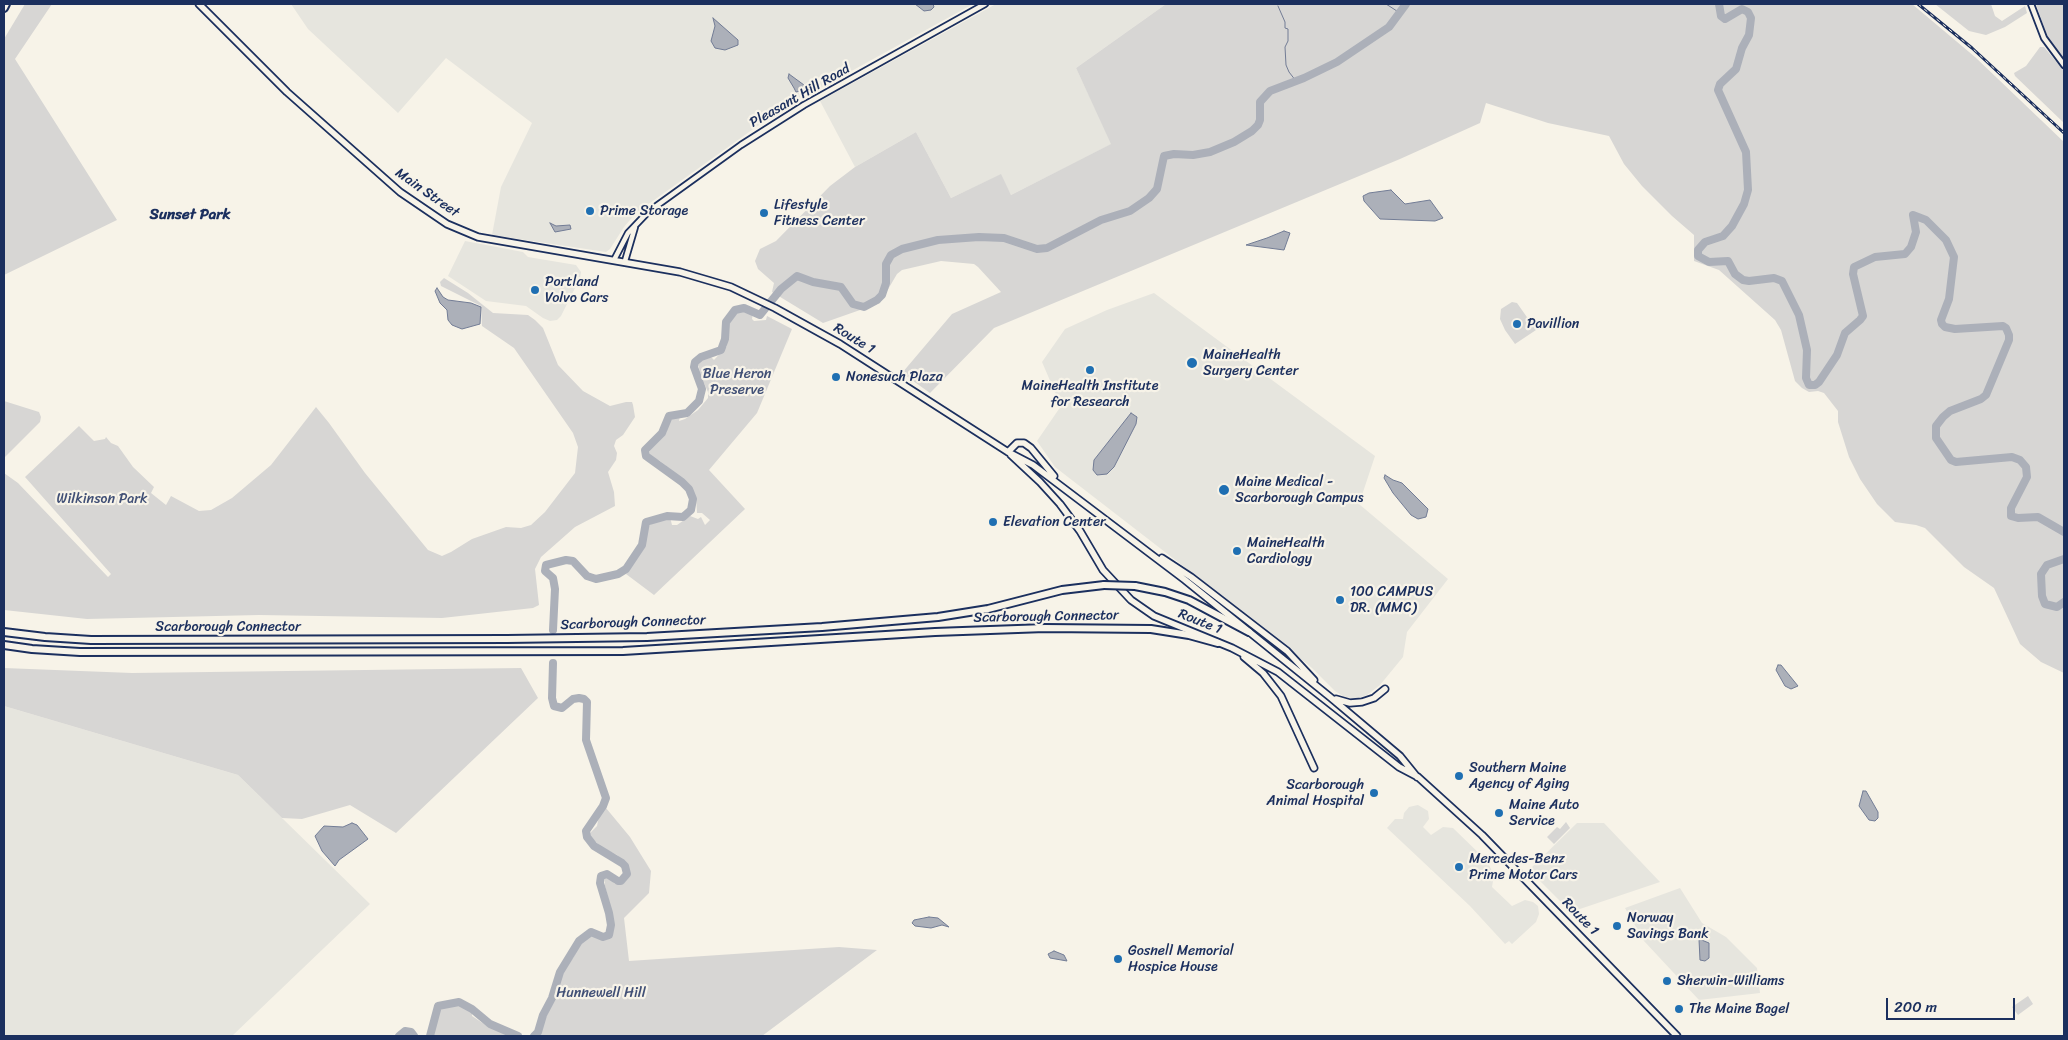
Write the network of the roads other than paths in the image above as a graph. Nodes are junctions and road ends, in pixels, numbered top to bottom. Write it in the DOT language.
graph roads {
  1 [pos="6,4"];
  2 [pos="199,4"];
  3 [pos="985,4"];
  4 [pos="2031,4"];
  5 [pos="4,8"];
  6 [pos="2064,65"];
  7 [pos="638,223"];
  8 [pos="614,260"];
  9 [pos="625,261"];
  10 [pos="761,301"];
  11 [pos="1008,452"];
  12 [pos="1067,489"];
  13 [pos="1136,542"];
  14 [pos="4,632"];
  15 [pos="1249,632"];
  16 [pos="1218,643"];
  17 [pos="4,645"];
  18 [pos="1232,648"];
  19 [pos="1320,688"];
  20 [pos="1385,689"];
  21 [pos="1330,696"];
  22 [pos="1314,768"];
  23 [pos="1418,777"];
  24 [pos="1678,1036"];
  1 -- 5 [label="highway"];
  2 -- 8 [label="main road, Main Street"];
  3 -- 7 [label="street, Pleasant Hill Road"];
  4 -- 6 [label="street"];
  7 -- 8 [label="street, Pleasant Hill Road"];
  7 -- 9 [label="street, Pleasant Hill Road"];
  8 -- 9 [label="main road, Main Street"];
  9 -- 10 [label="main road, Main Street"];
  10 -- 11 [label="main road, Route 1"];
  11 -- 12 [label="main road, Route 1"];
  11 -- 12 [label="main road"];
  11 -- 16 [label="main road, Route 1"];
  12 -- 13 [label="main road, Route 1"];
  13 -- 15 [label="main road, Route 1"];
  13 -- 19 [label="main road"];
  14 -- 15 [label="highway, Scarborough Connector, bridge"];
  15 -- 19 [label="main road, Route 1"];
  16 -- 17 [label="highway, Scarborough Connector"];
  16 -- 18 [label="main road, Route 1"];
  18 -- 22 [label="main road"];
  18 -- 23 [label="main road, Route 1"];
  19 -- 21 [label="main road, Route 1"];
  20 -- 21 [label="main road"];
  21 -- 23 [label="main road, Route 1"];
  23 -- 24 [label="main road, Route 1"];
}
